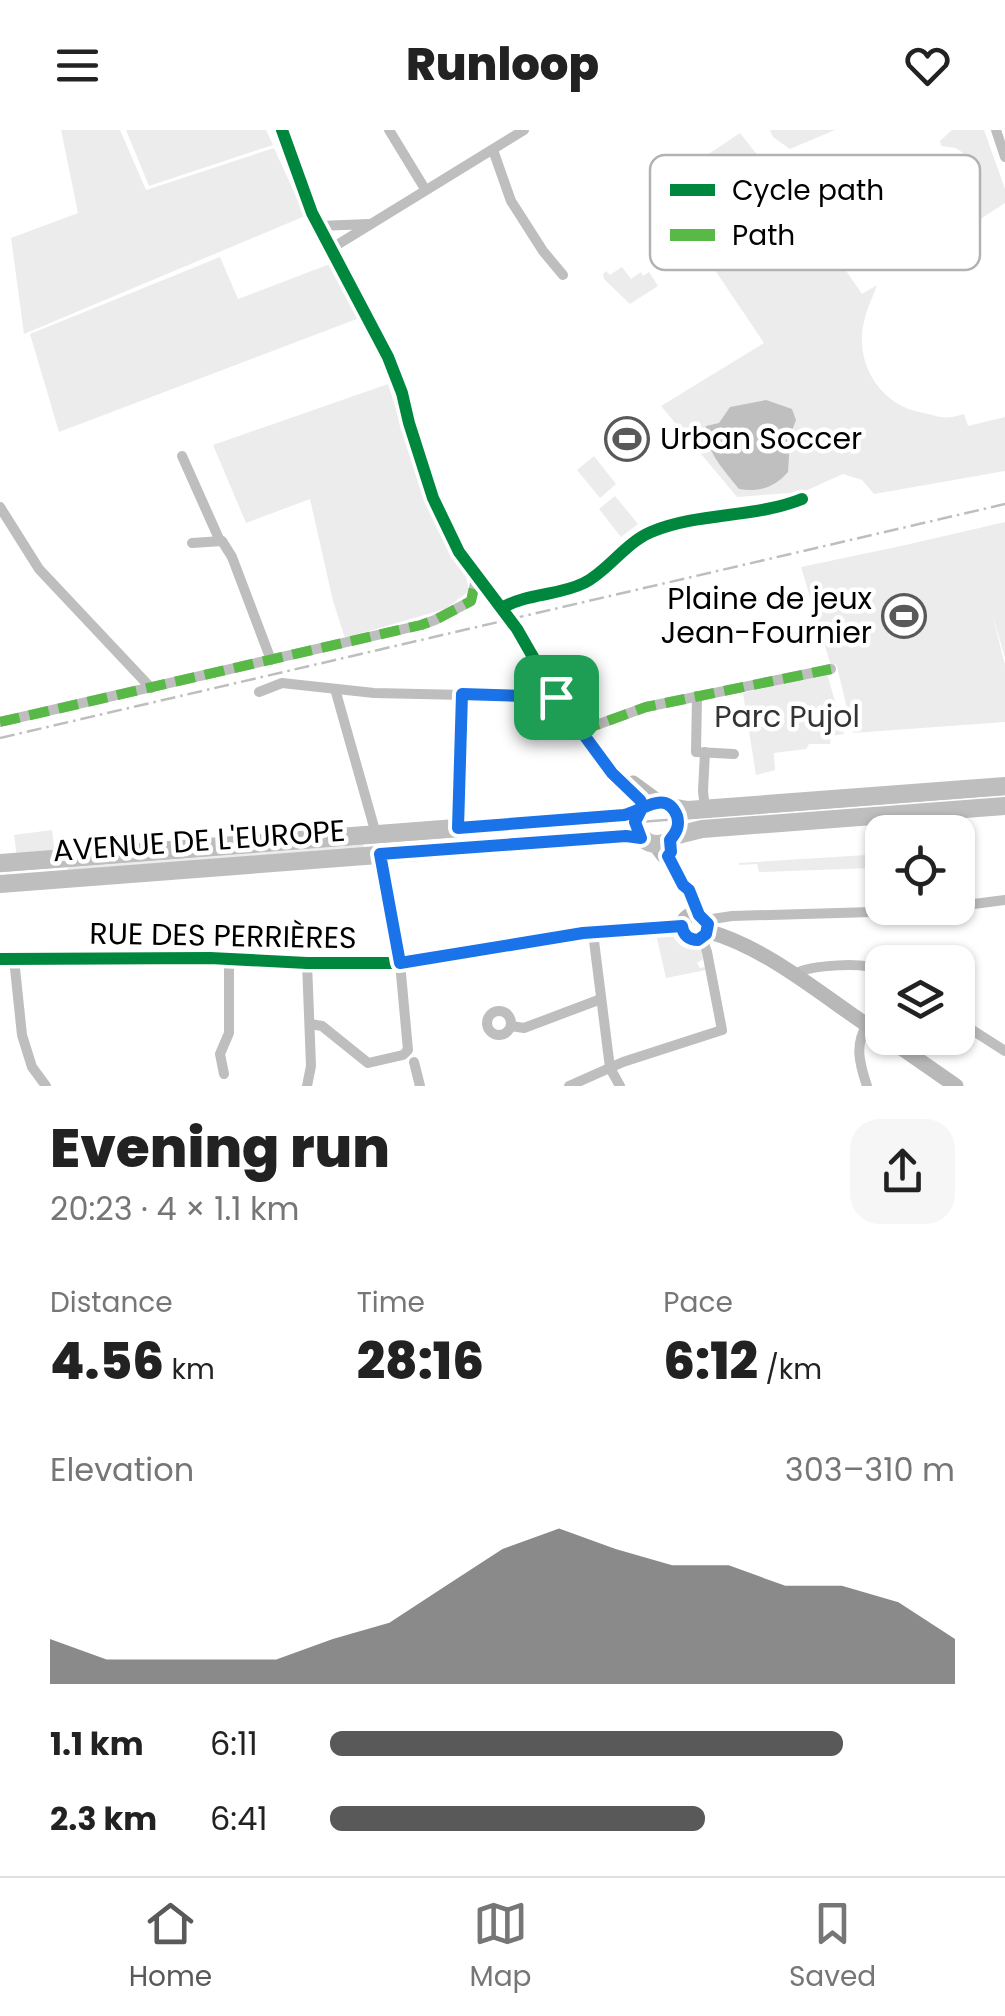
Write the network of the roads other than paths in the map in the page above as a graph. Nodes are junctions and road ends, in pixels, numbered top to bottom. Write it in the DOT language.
graph roads {
  1 [pos="282,130"];
  2 [pos="389,130"];
  3 [pos="524,130"];
  4 [pos="996,130"];
  5 [pos="493,150"];
  6 [pos="1005,156"];
  7 [pos="426,189"];
  8 [pos="369,224"];
  9 [pos="319,226"];
  10 [pos="332,248"];
  11 [pos="563,275"];
  12 [pos="182,456"];
  13 [pos="0,507"];
  14 [pos="220,541"];
  15 [pos="192,543"];
  16 [pos="479,580"];
  17 [pos="270,658"];
  18 [pos="831,669"];
  19 [pos="149,685"];
  20 [pos="335,689"];
  21 [pos="258,692"];
  22 [pos="462,694"];
  23 [pos="697,696"];
  24 [pos="556,697"];
  25 [pos="0,722"];
  26 [pos="580,731"];
  27 [pos="705,752"];
  28 [pos="734,754"];
  29 [pos="1005,786"];
  30 [pos="1005,806"];
  31 [pos="653,807"];
  32 [pos="706,809"];
  33 [pos="458,828"];
  34 [pos="376,834"];
  35 [pos="661,843"];
  36 [pos="380,854"];
  37 [pos="0,863"];
  38 [pos="0,884"];
  39 [pos="1005,900"];
  40 [pos="975,904"];
  41 [pos="865,912"];
  42 [pos="697,925"];
  43 [pos="593,932"];
  44 [pos="14,958"];
  45 [pos="0,959"];
  46 [pos="230,960"];
  47 [pos="307,963"];
  48 [pos="400,963"];
  49 [pos="865,966"];
  50 [pos="794,974"];
  51 [pos="601,998"];
  52 [pos="310,1024"];
  53 [pos="865,1024"];
  54 [pos="511,1026"];
  55 [pos="865,1028"];
  56 [pos="975,1032"];
  57 [pos="1005,1051"];
  58 [pos="920,1055"];
  59 [pos="414,1062"];
  60 [pos="610,1068"];
  61 [pos="224,1074"];
  62 [pos="46,1086"];
  63 [pos="307,1086"];
  64 [pos="420,1086"];
  65 [pos="569,1086"];
  66 [pos="620,1086"];
  67 [pos="867,1086"];
  68 [pos="956,1086"];
  1 -- 9 [label="street"];
  2 -- 7 [label="street"];
  3 -- 5 [label="street"];
  4 -- 6 [label="street"];
  5 -- 7 [label="street"];
  5 -- 11 [label="street"];
  7 -- 8 [label="street"];
  8 -- 9 [label="street"];
  8 -- 10 [label="street"];
  9 -- 10 [label="street"];
  10 -- 16 [label="street"];
  12 -- 14 [label="street"];
  13 -- 19 [label="street"];
  14 -- 15 [label="street"];
  14 -- 17 [label="street"];
  16 -- 17 [label="street"];
  16 -- 24 [label="street"];
  17 -- 19 [label="street"];
  18 -- 23 [label="street"];
  19 -- 25 [label="street"];
  20 -- 21 [label="street"];
  20 -- 22 [label="street"];
  20 -- 34 [label="street"];
  22 -- 24 [label="street"];
  22 -- 33 [label="street"];
  23 -- 26 [label="street"];
  23 -- 27 [label="street"];
  24 -- 26 [label="street"];
  26 -- 31 [label="street"];
  27 -- 28 [label="street"];
  27 -- 32 [label="street"];
  29 -- 32 [label="main road, AVENUE DE L'EUROPE"];
  30 -- 35 [label="main road, AVENUE DE L'EUROPE"];
  31 -- 32 [label="main road, AVENUE DE L'EUROPE"];
  31 -- 33 [label="main road, AVENUE DE L'EUROPE"];
  31 -- 35 [label="main road"];
  31 -- 35 [label="main road"];
  33 -- 34 [label="main road, AVENUE DE L'EUROPE"];
  34 -- 37 [label="main road, AVENUE DE L'EUROPE"];
  35 -- 36 [label="main road, AVENUE DE L'EUROPE"];
  35 -- 42 [label="street"];
  36 -- 38 [label="main road, AVENUE DE L'EUROPE"];
  36 -- 48 [label="street"];
  39 -- 40 [label="street"];
  41 -- 42 [label="street, RUE DES PERRIÈRES"];
  42 -- 43 [label="street, RUE DES PERRIÈRES"];
  42 -- 50 [label="street"];
  42 -- 60 [label="street"];
  43 -- 48 [label="street, RUE DES PERRIÈRES"];
  43 -- 51 [label="street"];
  44 -- 45 [label="street, RUE DES PERRIÈRES"];
  44 -- 46 [label="street, RUE DES PERRIÈRES"];
  44 -- 62 [label="street"];
  46 -- 47 [label="street, RUE DES PERRIÈRES"];
  46 -- 61 [label="street"];
  47 -- 48 [label="street, RUE DES PERRIÈRES"];
  47 -- 52 [label="street"];
  48 -- 52 [label="street"];
  49 -- 50 [label="street"];
  50 -- 53 [label="street"];
  51 -- 54 [label="street"];
  51 -- 60 [label="street"];
  52 -- 63 [label="street"];
  55 -- 67 [label="street"];
  56 -- 57 [label="street"];
  58 -- 68 [label="street"];
  59 -- 64 [label="street"];
  60 -- 65 [label="street"];
  60 -- 66 [label="street"];
}
